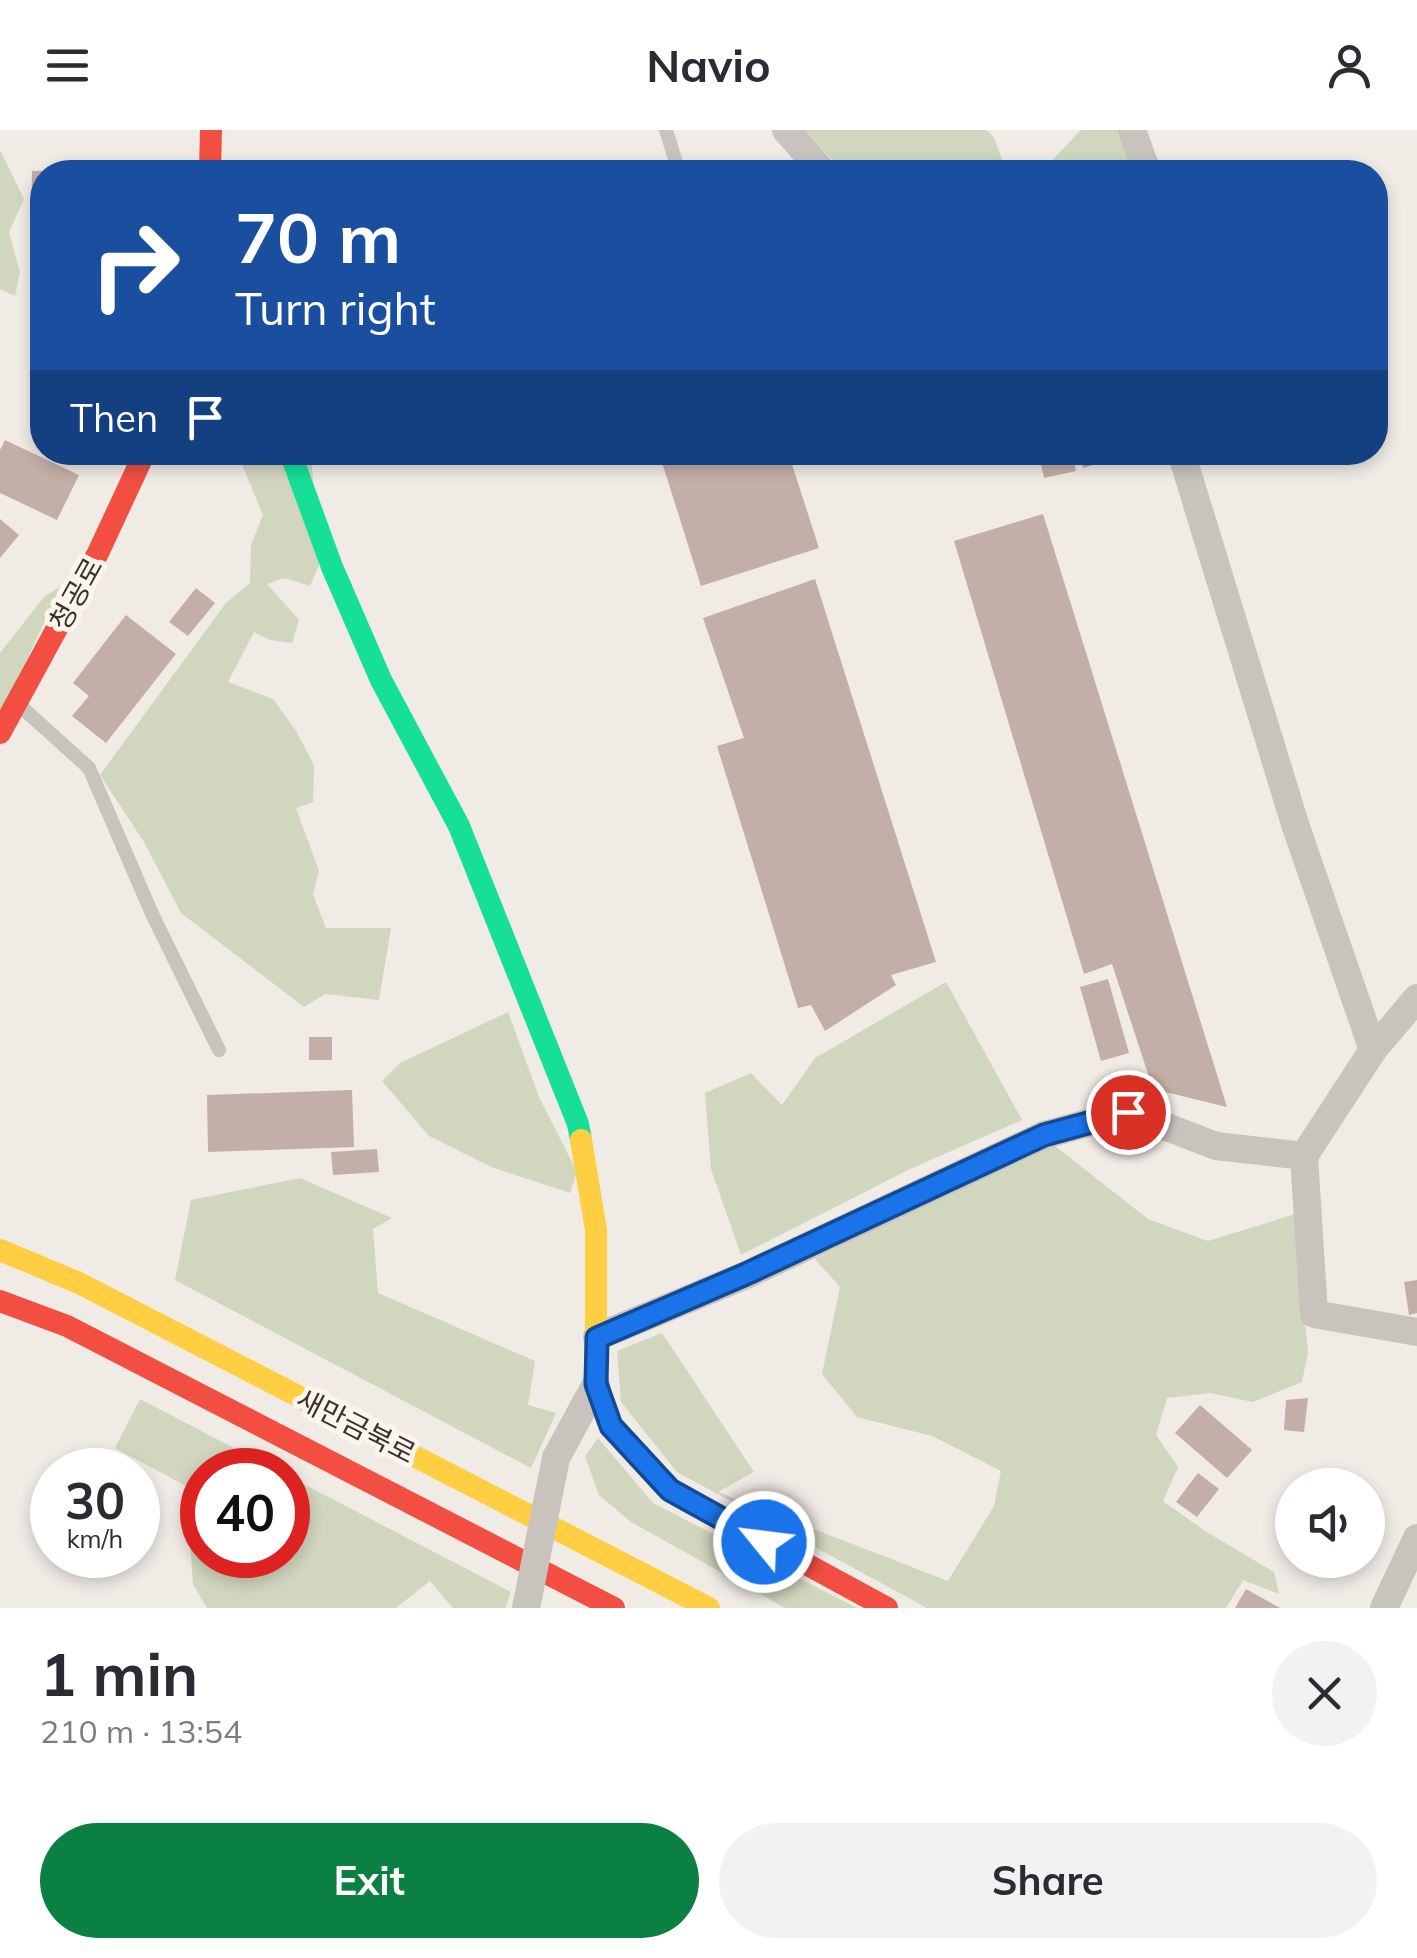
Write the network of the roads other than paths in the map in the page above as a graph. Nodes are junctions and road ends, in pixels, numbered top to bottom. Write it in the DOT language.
graph roads {
  1 [pos="212,130"];
  2 [pos="666,130"];
  3 [pos="786,130"];
  4 [pos="1132,130"];
  5 [pos="211,160"];
  6 [pos="675,160"];
  7 [pos="812,160"];
  8 [pos="1143,160"];
  9 [pos="138,465"];
  10 [pos="295,465"];
  11 [pos="1186,465"];
  12 [pos="16,703"];
  13 [pos="0,733"];
  14 [pos="1417,998"];
  15 [pos="219,1050"];
  16 [pos="1373,1050"];
  17 [pos="1304,1156"];
  18 [pos="0,1250"];
  19 [pos="0,1301"];
  20 [pos="1417,1332"];
  21 [pos="597,1338"];
  22 [pos="596,1384"];
  23 [pos="1417,1538"];
  24 [pos="526,1608"];
  25 [pos="614,1608"];
  26 [pos="708,1608"];
  27 [pos="887,1608"];
  28 [pos="1384,1608"];
  1 -- 5 [label="main road"];
  2 -- 6 [label="lane"];
  3 -- 7 [label="street"];
  4 -- 8 [label="street"];
  9 -- 12 [label="main road, 청공로"];
  10 -- 21 [label="main road"];
  11 -- 16 [label="street"];
  12 -- 13 [label="main road, 청공로"];
  12 -- 15 [label="lane"];
  14 -- 16 [label="street"];
  16 -- 17 [label="street"];
  17 -- 20 [label="street"];
  17 -- 21 [label="street"];
  18 -- 26 [label="main road, 새만금북로"];
  19 -- 25 [label="main road, 새만금북로"];
  21 -- 22 [label="main road"];
  22 -- 24 [label="street, bridge"];
  22 -- 27 [label="main road"];
  23 -- 28 [label="street"];
}
